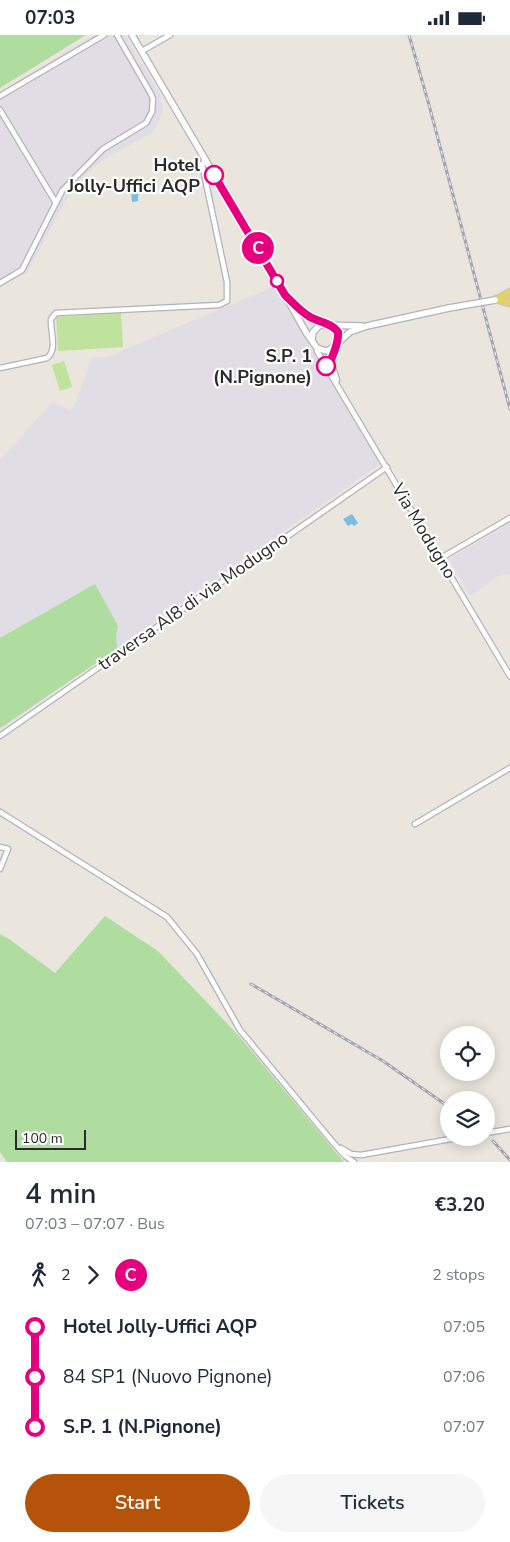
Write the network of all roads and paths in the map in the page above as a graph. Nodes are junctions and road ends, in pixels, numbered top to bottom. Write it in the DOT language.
graph roads {
  1 [pos="104,35"];
  2 [pos="117,35"];
  3 [pos="132,35"];
  4 [pos="170,35"];
  5 [pos="142,51"];
  6 [pos="0,96"];
  7 [pos="0,110"];
  8 [pos="206,160"];
  9 [pos="56,203"];
  10 [pos="0,283"];
  11 [pos="510,291"];
  12 [pos="285,295"];
  13 [pos="510,297"];
  14 [pos="497,299"];
  15 [pos="510,303"];
  16 [pos="328,324"];
  17 [pos="367,326"];
  18 [pos="312,341"];
  19 [pos="337,344"];
  20 [pos="317,348"];
  21 [pos="0,368"];
  22 [pos="339,386"];
  23 [pos="387,467"];
  24 [pos="510,518"];
  25 [pos="441,558"];
  26 [pos="510,676"];
  27 [pos="0,736"];
  28 [pos="510,768"];
  29 [pos="0,812"];
  30 [pos="415,823"];
  31 [pos="0,847"];
  32 [pos="0,869"];
  33 [pos="510,1129"];
  34 [pos="495,1132"];
  35 [pos="440,1141"];
  36 [pos="338,1146"];
  37 [pos="354,1162"];
  1 -- 6 [label="street"];
  2 -- 9 [label="street"];
  3 -- 5 [label="street"];
  4 -- 5 [label="street"];
  5 -- 8 [label="street"];
  7 -- 9 [label="street"];
  8 -- 12 [label="street"];
  8 -- 21 [label="street"];
  9 -- 10 [label="street"];
  11 -- 14 [label="main road"];
  12 -- 16 [label="street"];
  12 -- 18 [label="street"];
  13 -- 14 [label="street"];
  14 -- 15 [label="main road"];
  14 -- 17 [label="street, bridge"];
  16 -- 17 [label="street"];
  16 -- 18 [label="street"];
  16 -- 19 [label="street"];
  17 -- 19 [label="street"];
  18 -- 20 [label="street"];
  19 -- 20 [label="street"];
  19 -- 22 [label="street, Via Modugno"];
  20 -- 22 [label="street, Via Modugno"];
  22 -- 23 [label="street, Via Modugno"];
  23 -- 25 [label="street, Via Modugno"];
  23 -- 27 [label="street, traversa AI8 di via Modugno"];
  24 -- 25 [label="street"];
  25 -- 26 [label="street, Via Modugno"];
  28 -- 30 [label="street"];
  29 -- 36 [label="street"];
  31 -- 32 [label="street"];
  33 -- 34 [label="street"];
  35 -- 36 [label="street"];
  36 -- 37 [label="street"];
}
